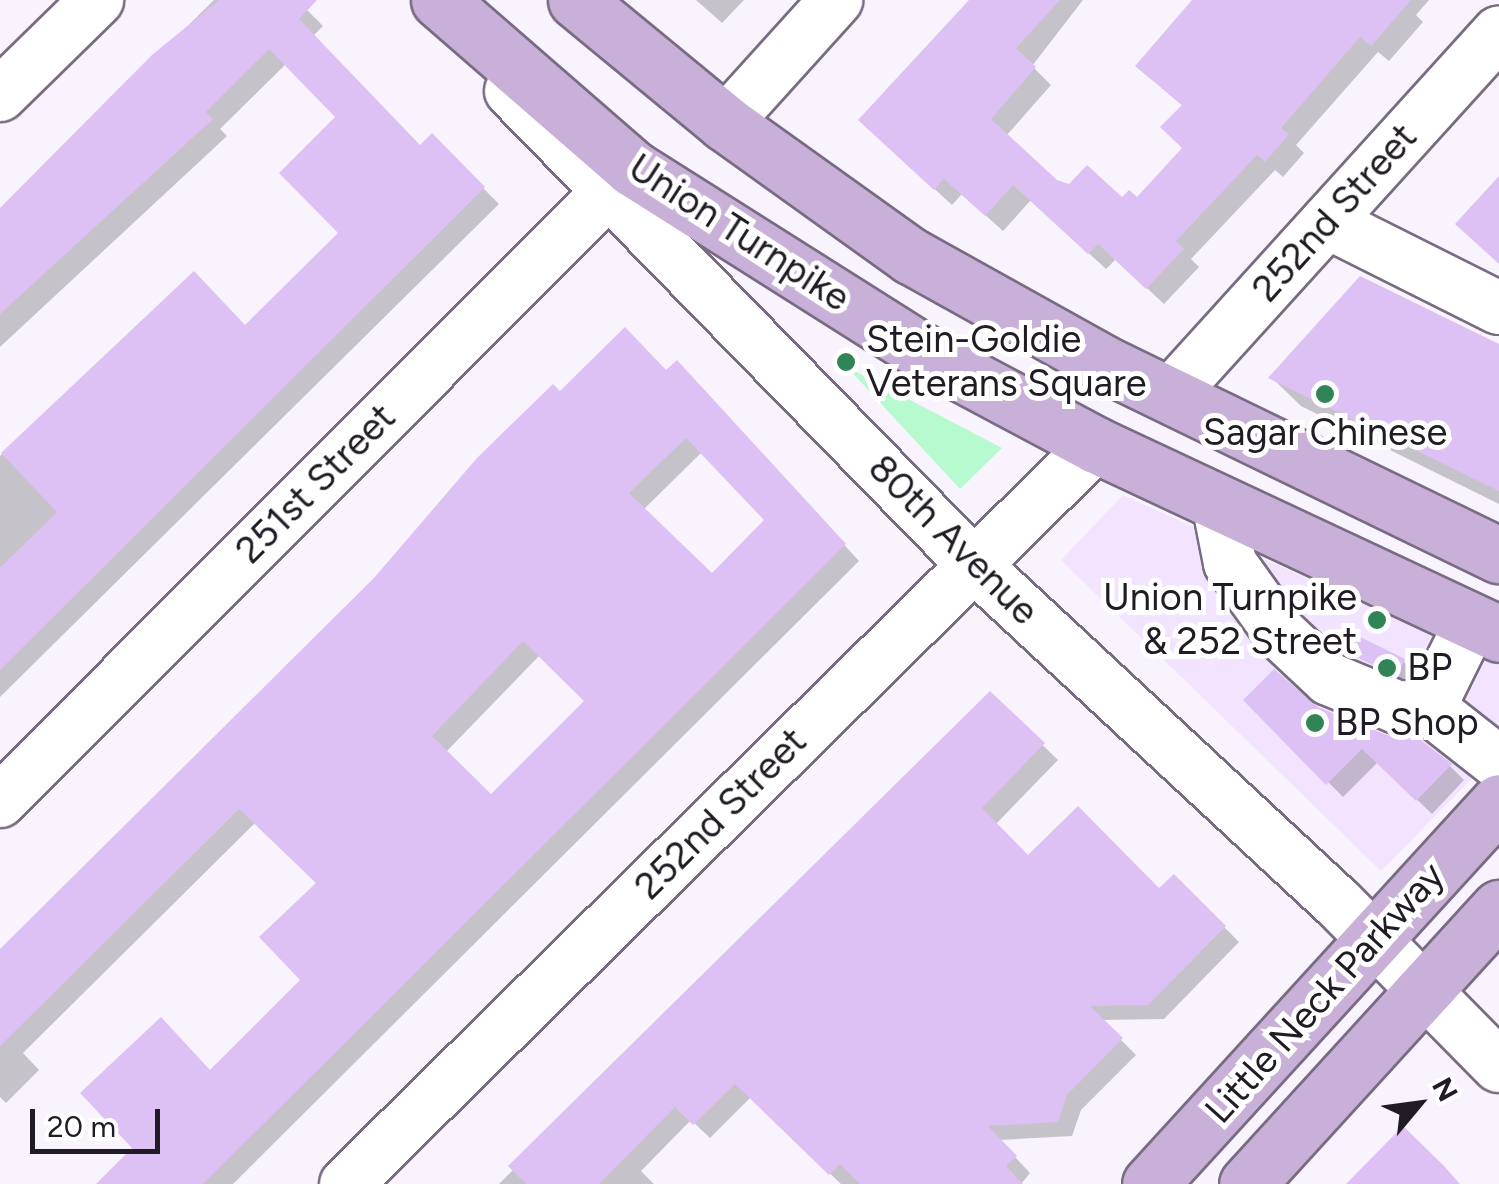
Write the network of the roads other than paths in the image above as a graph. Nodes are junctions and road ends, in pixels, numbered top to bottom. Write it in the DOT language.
graph roads {
  1 [pos="97,0"];
  2 [pos="422,0"];
  3 [pos="439,0"];
  4 [pos="576,0"];
  5 [pos="836,0"];
  6 [pos="1499,32"];
  7 [pos="0,94"];
  8 [pos="725,122"];
  9 [pos="620,179"];
  10 [pos="1327,222"];
  11 [pos="1499,308"];
  12 [pos="1171,394"];
  13 [pos="1096,446"];
  14 [pos="1218,502"];
  15 [pos="1499,554"];
  16 [pos="973,564"];
  17 [pos="1486,628"];
  18 [pos="1430,708"];
  19 [pos="1499,763"];
  20 [pos="0,801"];
  21 [pos="1499,802"];
  22 [pos="1499,908"];
  23 [pos="1375,938"];
  24 [pos="1424,988"];
  25 [pos="1499,1066"];
  26 [pos="346,1184"];
  27 [pos="1150,1184"];
  28 [pos="1247,1184"];
  1 -- 7 [label="street"];
  2 -- 9 [label="street, 80th Avenue"];
  3 -- 9 [label="main road, Union Turnpike"];
  4 -- 8 [label="main road, Union Turnpike"];
  5 -- 8 [label="street"];
  6 -- 10 [label="street, 252nd Street"];
  8 -- 12 [label="main road, Union Turnpike"];
  9 -- 13 [label="main road, Union Turnpike"];
  9 -- 16 [label="street, 80th Avenue"];
  9 -- 20 [label="street, 251st Street"];
  10 -- 11 [label="street"];
  10 -- 12 [label="street, 252nd Street"];
  12 -- 15 [label="main road, Union Turnpike"];
  13 -- 14 [label="main road, Union Turnpike"];
  13 -- 16 [label="street, 252nd Street"];
  14 -- 17 [label="main road, Union Turnpike"];
  14 -- 18 [label="street"];
  16 -- 23 [label="street, 80th Avenue"];
  16 -- 26 [label="street, 252nd Street"];
  17 -- 18 [label="street"];
  18 -- 19 [label="street"];
  21 -- 23 [label="main road, Little Neck Parkway"];
  22 -- 24 [label="main road, Little Neck Parkway"];
  23 -- 24 [label="street, 80th Avenue"];
  23 -- 27 [label="main road, Little Neck Parkway"];
  24 -- 25 [label="street, 80th Avenue"];
  24 -- 28 [label="main road, Little Neck Parkway"];
}
